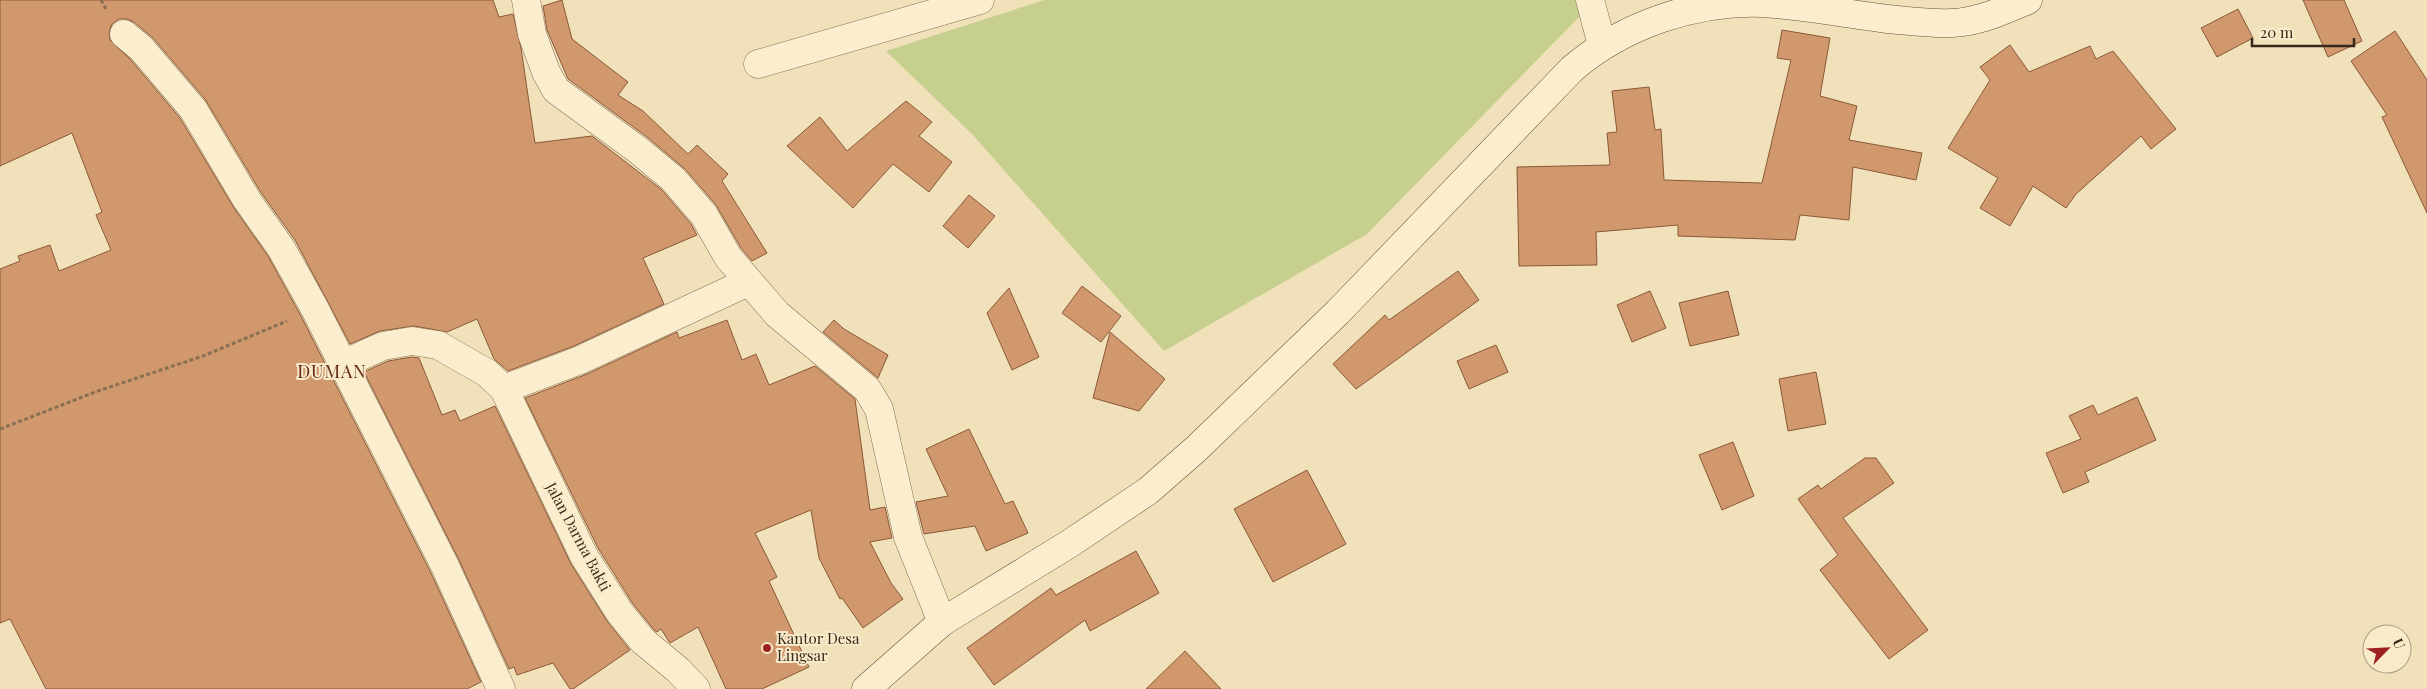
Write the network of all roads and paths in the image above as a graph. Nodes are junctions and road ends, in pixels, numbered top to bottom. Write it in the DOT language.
graph roads {
  1 [pos="526,0"];
  2 [pos="980,0"];
  3 [pos="1590,0"];
  4 [pos="2028,0"];
  5 [pos="124,34"];
  6 [pos="1602,45"];
  7 [pos="758,64"];
  8 [pos="748,282"];
  9 [pos="315,309"];
  10 [pos="343,364"];
  11 [pos="504,389"];
  12 [pos="0,429"];
  13 [pos="942,622"];
  14 [pos="499,689"];
  15 [pos="696,689"];
  16 [pos="866,689"];
  1 -- 8 [label="street"];
  2 -- 7 [label="street"];
  3 -- 6 [label="street"];
  4 -- 6 [label="street"];
  5 -- 9 [label="street"];
  6 -- 13 [label="street"];
  8 -- 11 [label="street"];
  8 -- 13 [label="street"];
  9 -- 10 [label="street"];
  9 -- 12 [label="path"];
  10 -- 11 [label="street"];
  10 -- 14 [label="street"];
  11 -- 15 [label="street, Jalan Darma Bakti"];
  13 -- 16 [label="street"];
}
